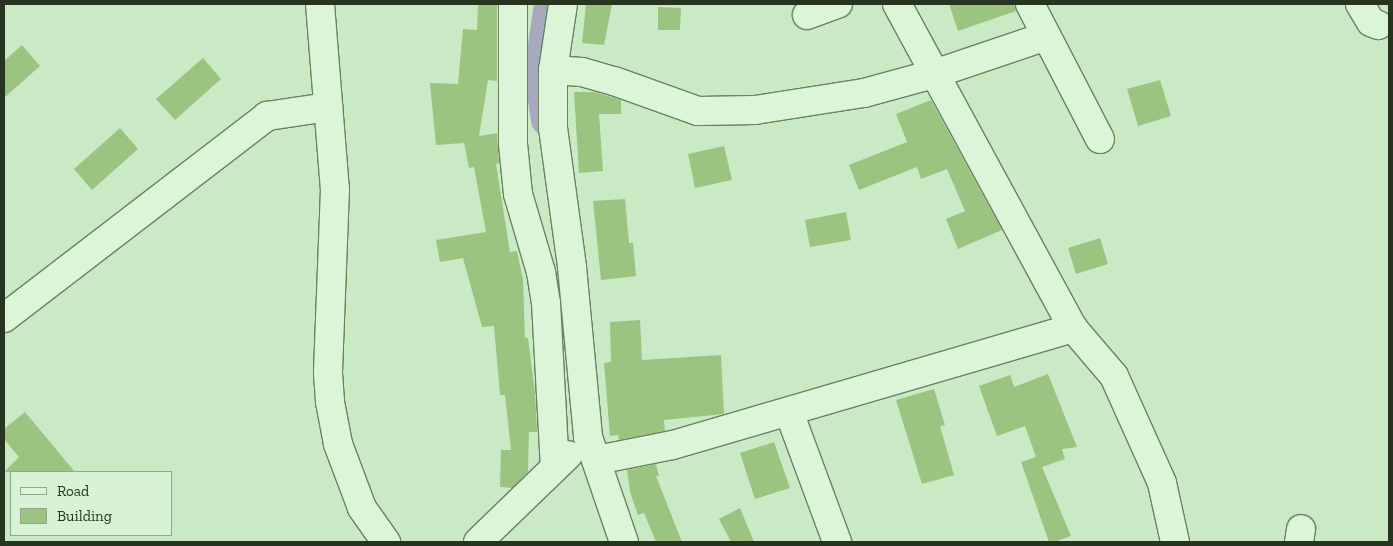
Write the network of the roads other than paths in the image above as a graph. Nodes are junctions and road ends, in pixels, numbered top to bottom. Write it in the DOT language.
graph roads {
  1 [pos="320,4"];
  2 [pos="513,4"];
  3 [pos="562,4"];
  4 [pos="838,4"];
  5 [pos="897,4"];
  6 [pos="1030,4"];
  7 [pos="1360,4"];
  8 [pos="807,15"];
  9 [pos="1378,25"];
  10 [pos="1046,36"];
  11 [pos="552,70"];
  12 [pos="937,74"];
  13 [pos="328,107"];
  14 [pos="1100,139"];
  15 [pos="547,143"];
  16 [pos="516,174"];
  17 [pos="4,318"];
  18 [pos="1072,328"];
  19 [pos="789,412"];
  20 [pos="592,448"];
  21 [pos="559,464"];
  22 [pos="386,542"];
  23 [pos="478,542"];
  24 [pos="624,542"];
  25 [pos="836,542"];
  26 [pos="1175,542"];
  1 -- 13 [label="street"];
  2 -- 16 [label="street"];
  3 -- 11 [label="street"];
  4 -- 8 [label="street"];
  5 -- 12 [label="street"];
  6 -- 10 [label="street"];
  7 -- 9 [label="street"];
  10 -- 12 [label="street"];
  10 -- 14 [label="street"];
  11 -- 12 [label="street"];
  11 -- 15 [label="street"];
  12 -- 18 [label="street"];
  13 -- 17 [label="street"];
  13 -- 22 [label="street"];
  15 -- 16 [label="street"];
  15 -- 20 [label="street"];
  16 -- 21 [label="street"];
  18 -- 19 [label="street"];
  18 -- 26 [label="street"];
  19 -- 20 [label="street"];
  19 -- 25 [label="street"];
  20 -- 21 [label="street"];
  20 -- 24 [label="street"];
  21 -- 23 [label="street"];
}
